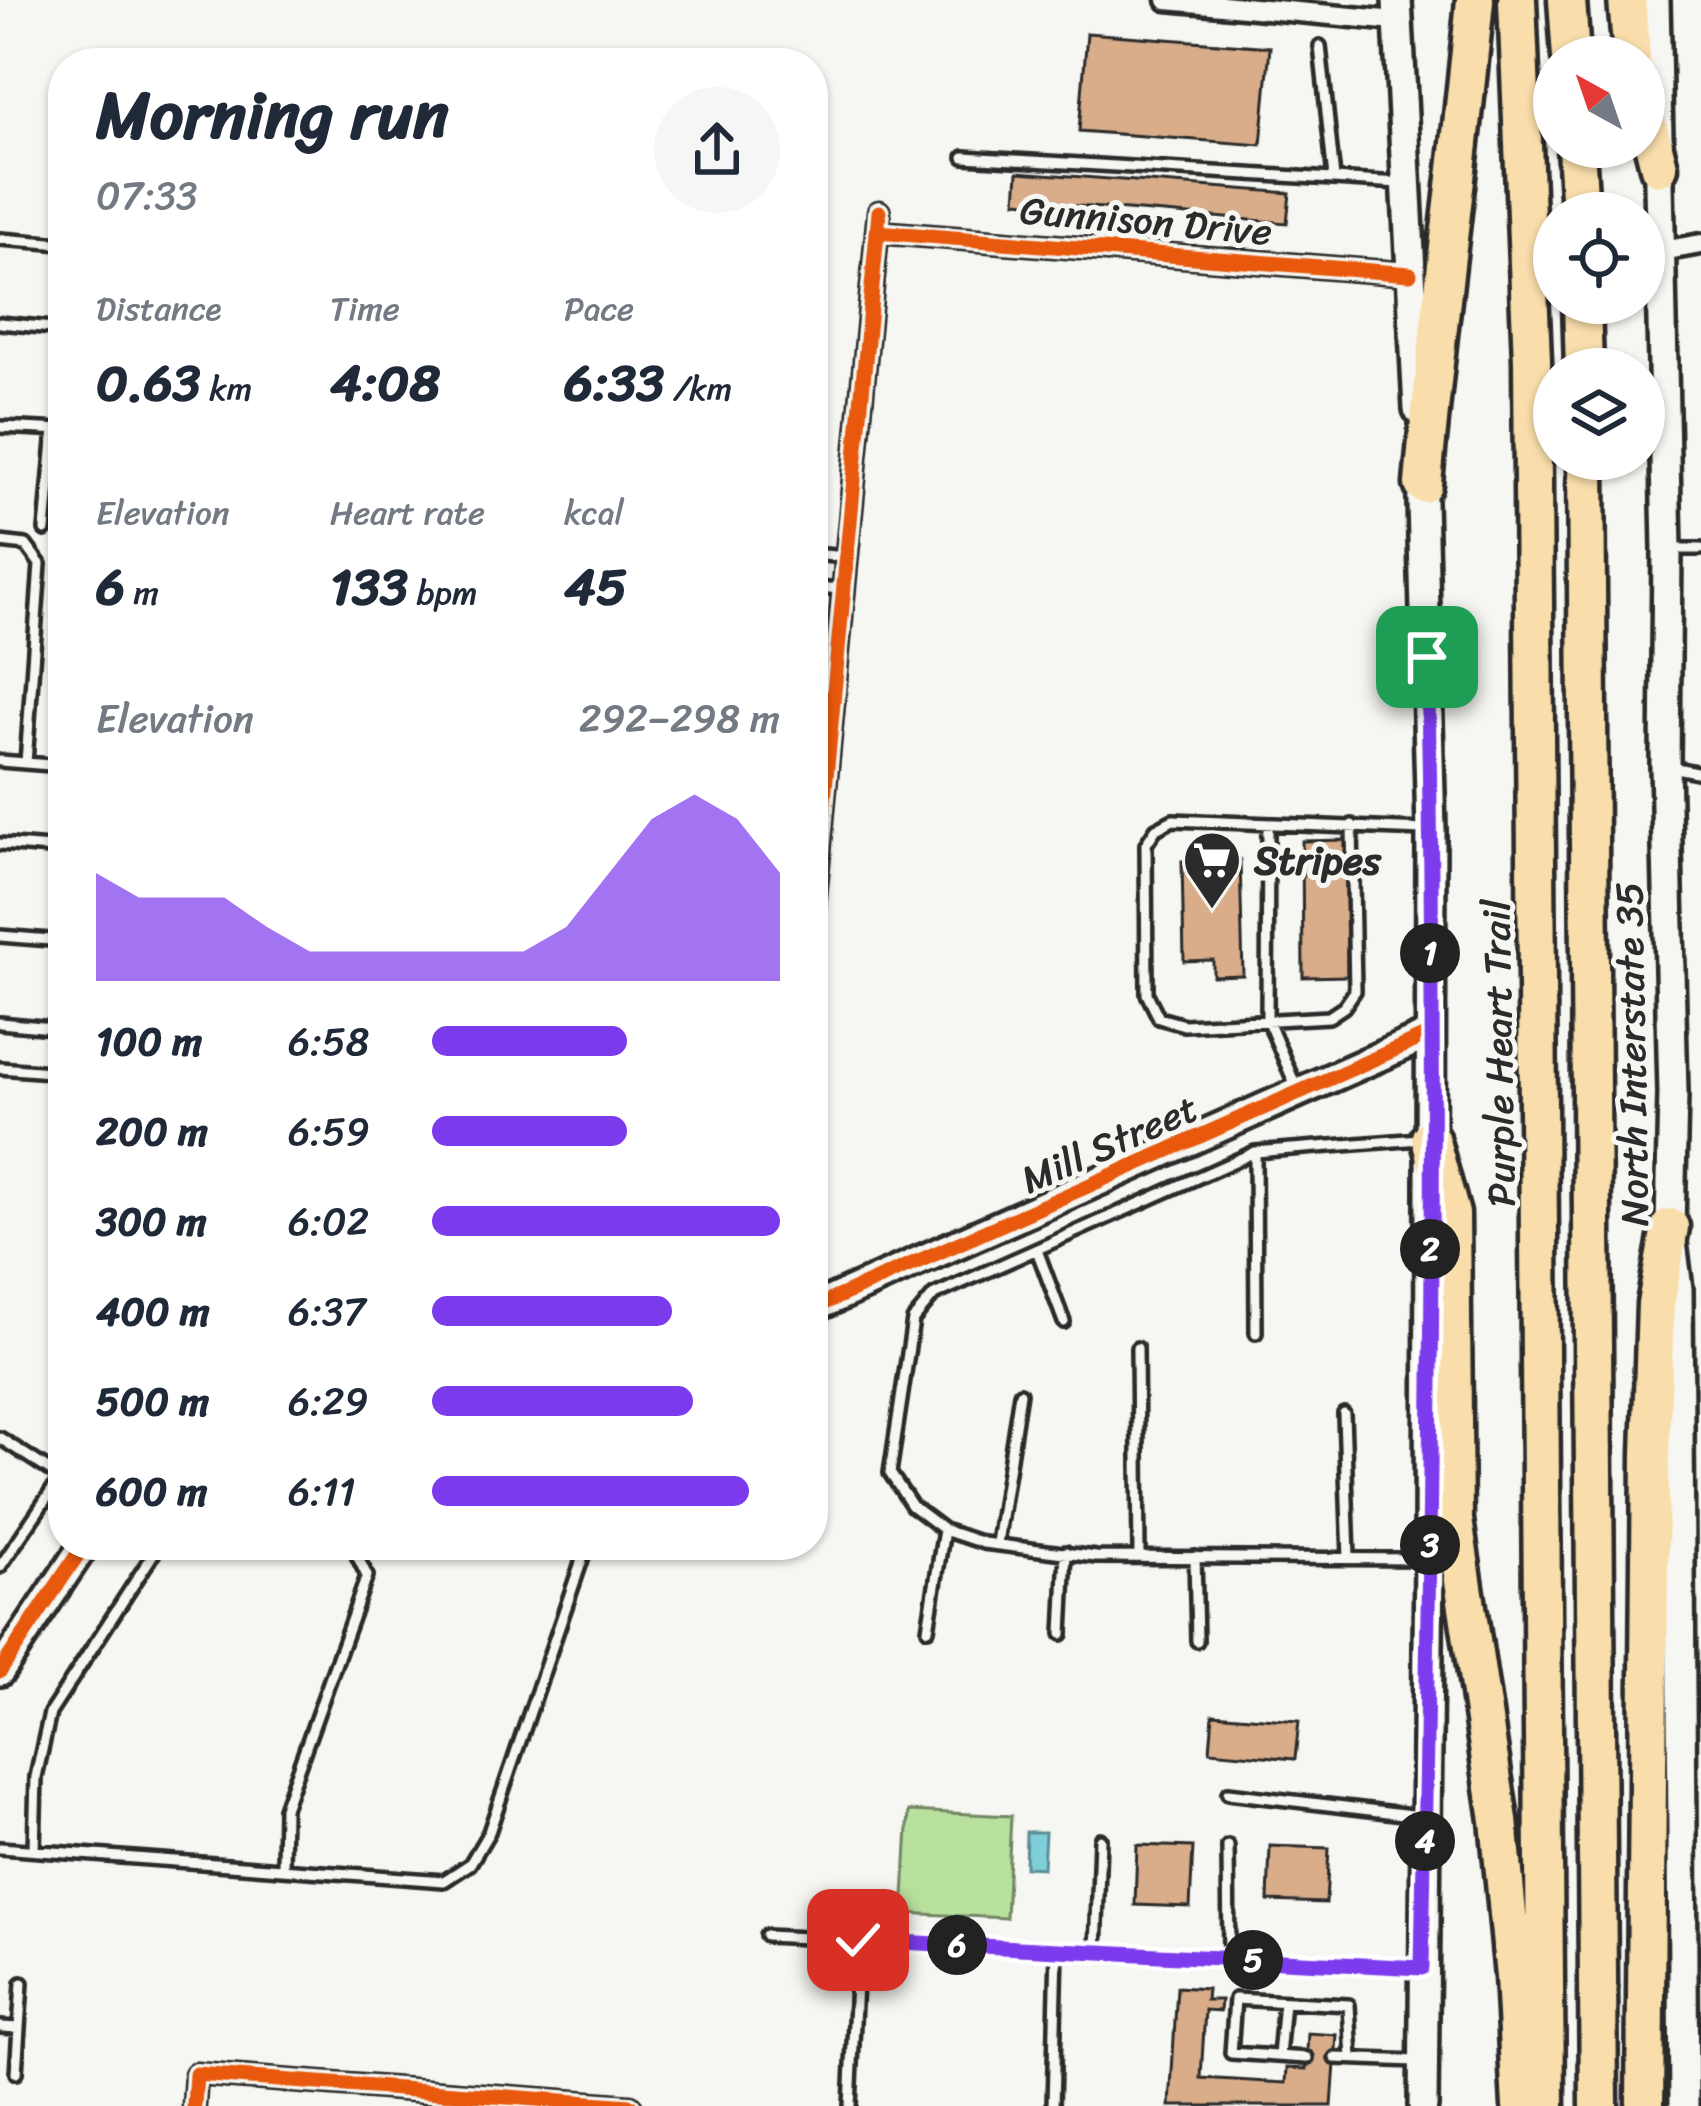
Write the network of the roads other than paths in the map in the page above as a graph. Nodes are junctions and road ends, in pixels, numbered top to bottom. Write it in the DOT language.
graph roads {
  1 [pos="1167,0"];
  2 [pos="1475,0"];
  3 [pos="1517,0"];
  4 [pos="1567,0"];
  5 [pos="1627,0"];
  6 [pos="1655,0"];
  7 [pos="1397,10"];
  8 [pos="1570,36"];
  9 [pos="1630,36"];
  10 [pos="1656,36"];
  11 [pos="1320,46"];
  12 [pos="964,157"];
  13 [pos="1334,178"];
  14 [pos="1406,184"];
  15 [pos="0,239"];
  16 [pos="48,243"];
  17 [pos="1701,244"];
  18 [pos="1665,249"];
  19 [pos="1410,274"];
  20 [pos="0,323"];
  21 [pos="1662,324"];
  22 [pos="48,328"];
  23 [pos="0,427"];
  24 [pos="48,429"];
  25 [pos="1586,480"];
  26 [pos="1423,484"];
  27 [pos="48,507"];
  28 [pos="45,530"];
  29 [pos="0,542"];
  30 [pos="1667,549"];
  31 [pos="1701,549"];
  32 [pos="828,555"];
  33 [pos="846,557"];
  34 [pos="828,588"];
  35 [pos="843,589"];
  36 [pos="828,734"];
  37 [pos="0,761"];
  38 [pos="26,763"];
  39 [pos="48,765"];
  40 [pos="1665,766"];
  41 [pos="1701,773"];
  42 [pos="1268,825"];
  43 [pos="1352,825"];
  44 [pos="1431,830"];
  45 [pos="0,844"];
  46 [pos="48,848"];
  47 [pos="0,936"];
  48 [pos="48,940"];
  49 [pos="1268,1019"];
  50 [pos="0,1023"];
  51 [pos="48,1027"];
  52 [pos="1430,1034"];
  53 [pos="0,1068"];
  54 [pos="48,1072"];
  55 [pos="1299,1095"];
  56 [pos="1430,1138"];
  57 [pos="1255,1152"];
  58 [pos="1670,1227"];
  59 [pos="1037,1250"];
  60 [pos="828,1301"];
  61 [pos="1064,1322"];
  62 [pos="1256,1333"];
  63 [pos="1138,1348"];
  64 [pos="1020,1393"];
  65 [pos="1344,1414"];
  66 [pos="0,1438"];
  67 [pos="48,1469"];
  68 [pos="48,1498"];
  69 [pos="1691,1515"];
  70 [pos="944,1530"];
  71 [pos="997,1543"];
  72 [pos="1066,1552"];
  73 [pos="1138,1557"];
  74 [pos="1195,1557"];
  75 [pos="1349,1558"];
  76 [pos="1430,1558"];
  77 [pos="74,1560"];
  78 [pos="149,1560"];
  79 [pos="360,1560"];
  80 [pos="581,1560"];
  81 [pos="0,1567"];
  82 [pos="928,1629"];
  83 [pos="1062,1634"];
  84 [pos="1197,1641"];
  85 [pos="0,1671"];
  86 [pos="1692,1692"];
  87 [pos="1692,1723"];
  88 [pos="1228,1793"];
  89 [pos="1425,1816"];
  90 [pos="1100,1839"];
  91 [pos="1692,1839"];
  92 [pos="1228,1846"];
  93 [pos="0,1848"];
  94 [pos="34,1850"];
  95 [pos="284,1867"];
  96 [pos="766,1936"];
  97 [pos="1692,1938"];
  98 [pos="858,1940"];
  99 [pos="1057,1950"];
  100 [pos="1096,1952"];
  101 [pos="1229,1958"];
  102 [pos="1422,1968"];
  103 [pos="22,1983"];
  104 [pos="1284,2002"];
  105 [pos="0,2027"];
  106 [pos="19,2028"];
  107 [pos="1279,2056"];
  108 [pos="1307,2058"];
  109 [pos="1335,2059"];
  110 [pos="1352,2059"];
  111 [pos="1423,2061"];
  112 [pos="16,2073"];
  113 [pos="399,2097"];
  114 [pos="194,2106"];
  115 [pos="630,2106"];
  116 [pos="850,2106"];
  117 [pos="1053,2106"];
  118 [pos="1423,2106"];
  119 [pos="1521,2106"];
  120 [pos="1546,2106"];
  121 [pos="1599,2106"];
  122 [pos="1645,2106"];
  123 [pos="1684,2106"];
  1 -- 7 [label="street"];
  2 -- 26 [label="highway"];
  3 -- 120 [label="highway, Purple Heart Trail"];
  4 -- 8 [label="highway"];
  5 -- 9 [label="highway"];
  6 -- 10 [label="main road, North Interstate 35"];
  7 -- 14 [label="main road"];
  11 -- 13 [label="lane"];
  12 -- 13 [label="lane"];
  13 -- 14 [label="lane"];
  14 -- 19 [label="main road"];
  15 -- 16 [label="lane"];
  17 -- 18 [label="street"];
  19 -- 26 [label="main road"];
  19 -- 33 [label="street, Gunnison Drive"];
  20 -- 22 [label="lane"];
  21 -- 30 [label="main road, North Interstate 35"];
  23 -- 24 [label="lane"];
  25 -- 121 [label="highway"];
  26 -- 44 [label="main road"];
  27 -- 28 [label="lane"];
  29 -- 38 [label="lane"];
  30 -- 31 [label="lane"];
  30 -- 40 [label="main road, North Interstate 35"];
  32 -- 33 [label="lane"];
  33 -- 35 [label="street"];
  34 -- 35 [label="lane"];
  35 -- 36 [label="street"];
  37 -- 38 [label="lane"];
  38 -- 39 [label="lane"];
  40 -- 41 [label="lane"];
  40 -- 58 [label="main road, North Interstate 35"];
  42 -- 43 [label="lane"];
  42 -- 49 [label="lane"];
  42 -- 49 [label="lane"];
  43 -- 44 [label="lane"];
  43 -- 49 [label="lane"];
  44 -- 52 [label="main road"];
  45 -- 46 [label="lane"];
  47 -- 48 [label="lane"];
  49 -- 55 [label="lane"];
  50 -- 51 [label="lane"];
  52 -- 55 [label="main road, Mill Street"];
  52 -- 56 [label="main road"];
  53 -- 54 [label="lane"];
  55 -- 60 [label="main road, Mill Street"];
  56 -- 57 [label="lane"];
  56 -- 76 [label="main road"];
  56 -- 119 [label="highway"];
  57 -- 59 [label="lane"];
  57 -- 62 [label="lane"];
  58 -- 69 [label="main road, North Interstate 35"];
  58 -- 122 [label="highway"];
  59 -- 61 [label="lane"];
  59 -- 70 [label="lane"];
  63 -- 73 [label="lane"];
  64 -- 71 [label="lane"];
  65 -- 75 [label="lane"];
  66 -- 67 [label="lane"];
  68 -- 81 [label="lane"];
  69 -- 86 [label="main road, North Interstate 35"];
  70 -- 71 [label="lane"];
  70 -- 82 [label="lane"];
  71 -- 72 [label="lane"];
  72 -- 73 [label="lane"];
  72 -- 83 [label="lane"];
  73 -- 74 [label="lane"];
  74 -- 75 [label="lane"];
  74 -- 84 [label="lane"];
  75 -- 76 [label="lane"];
  76 -- 89 [label="main road"];
  77 -- 85 [label="main road"];
  78 -- 94 [label="lane"];
  79 -- 95 [label="lane"];
  80 -- 95 [label="lane"];
  86 -- 87 [label="main road, North Interstate 35"];
  87 -- 91 [label="main road, North Interstate 35"];
  88 -- 89 [label="lane"];
  89 -- 102 [label="main road"];
  90 -- 100 [label="lane"];
  91 -- 97 [label="main road, North Interstate 35"];
  92 -- 101 [label="lane"];
  93 -- 94 [label="lane"];
  94 -- 95 [label="lane"];
  96 -- 98 [label="lane"];
  97 -- 123 [label="main road, North Interstate 35"];
  98 -- 99 [label="lane"];
  98 -- 116 [label="lane"];
  99 -- 100 [label="lane"];
  99 -- 117 [label="lane"];
  100 -- 101 [label="lane"];
  101 -- 102 [label="lane"];
  102 -- 111 [label="main road"];
  103 -- 106 [label="lane"];
  104 -- 107 [label="lane"];
  104 -- 107 [label="lane"];
  104 -- 110 [label="lane"];
  105 -- 106 [label="lane"];
  106 -- 112 [label="lane"];
  107 -- 108 [label="lane"];
  109 -- 110 [label="lane"];
  110 -- 111 [label="lane"];
  111 -- 118 [label="main road"];
  113 -- 114 [label="street"];
  113 -- 115 [label="street"];
}
